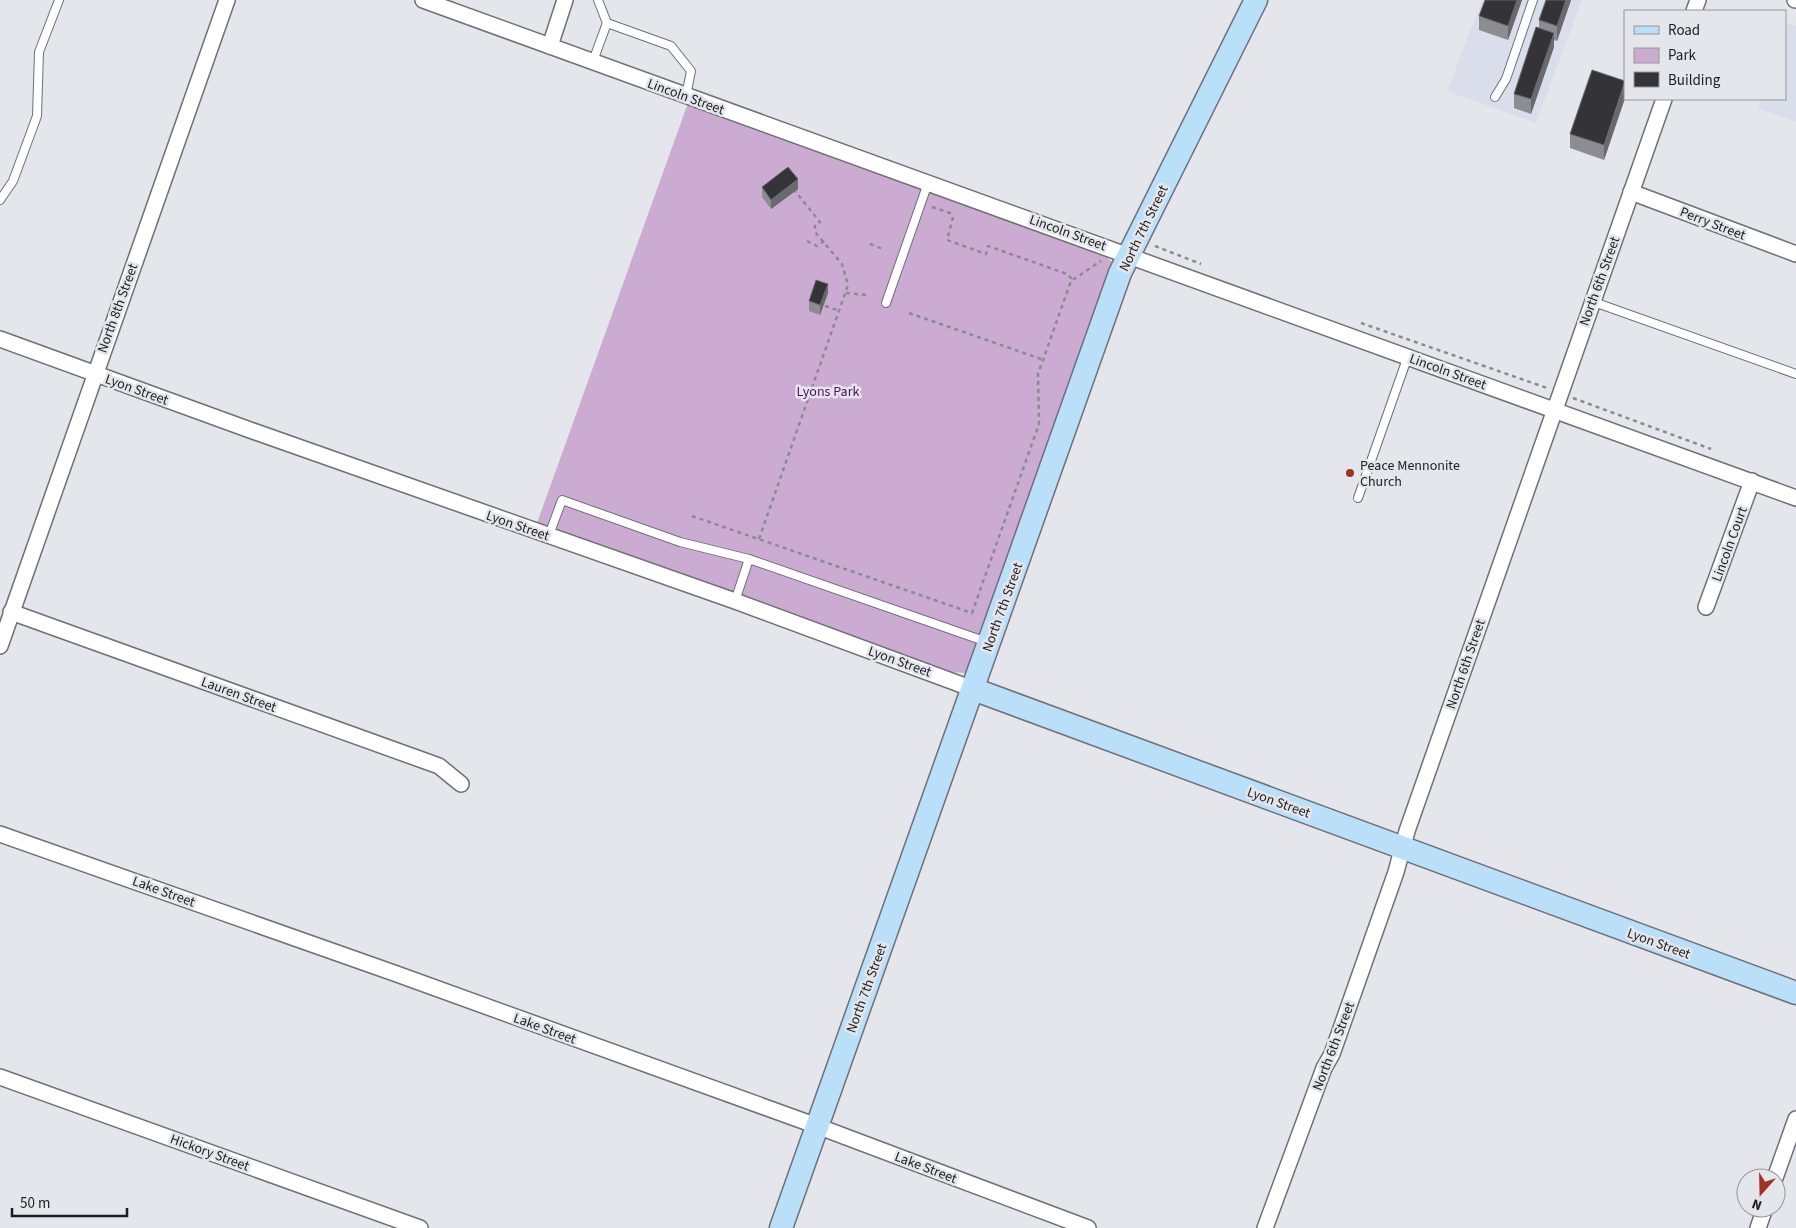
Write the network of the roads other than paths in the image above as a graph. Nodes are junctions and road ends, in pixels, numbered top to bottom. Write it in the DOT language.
graph roads {
  1 [pos="59,0"];
  2 [pos="226,0"];
  3 [pos="423,0"];
  4 [pos="566,0"];
  5 [pos="598,0"];
  6 [pos="1256,0"];
  7 [pos="1533,0"];
  8 [pos="607,23"];
  9 [pos="550,46"];
  10 [pos="593,62"];
  11 [pos="686,96"];
  12 [pos="1495,96"];
  13 [pos="1664,100"];
  14 [pos="928,183"];
  15 [pos="1631,192"];
  16 [pos="0,200"];
  17 [pos="1128,248"];
  18 [pos="1796,254"];
  19 [pos="1591,301"];
  20 [pos="886,303"];
  21 [pos="0,339"];
  22 [pos="1408,356"];
  23 [pos="94,374"];
  24 [pos="1796,374"];
  25 [pos="1554,410"];
  26 [pos="1752,481"];
  27 [pos="1358,498"];
  28 [pos="1796,498"];
  29 [pos="549,535"];
  30 [pos="750,559"];
  31 [pos="735,601"];
  32 [pos="1706,607"];
  33 [pos="12,612"];
  34 [pos="989,643"];
  35 [pos="0,646"];
  36 [pos="972,689"];
  37 [pos="461,784"];
  38 [pos="0,834"];
  39 [pos="1402,848"];
  40 [pos="1796,993"];
  41 [pos="0,1077"];
  42 [pos="1796,1119"];
  43 [pos="817,1126"];
  44 [pos="1779,1168"];
  45 [pos="420,1228"];
  46 [pos="781,1228"];
  47 [pos="1088,1228"];
  48 [pos="1265,1228"];
  1 -- 16 [label="lane"];
  2 -- 23 [label="street, North 8th Street"];
  3 -- 9 [label="street, Lincoln Street"];
  4 -- 9 [label="street"];
  5 -- 8 [label="lane"];
  6 -- 17 [label="street, North 7th Street"];
  7 -- 12 [label="lane"];
  8 -- 10 [label="lane"];
  8 -- 11 [label="lane"];
  9 -- 10 [label="street, Lincoln Street"];
  10 -- 11 [label="street, Lincoln Street"];
  11 -- 14 [label="street, Lincoln Street"];
  13 -- 15 [label="street, North 6th Street"];
  14 -- 17 [label="street, Lincoln Street"];
  14 -- 20 [label="lane"];
  15 -- 18 [label="street, Perry Street"];
  15 -- 19 [label="street, North 6th Street"];
  17 -- 22 [label="street, Lincoln Street"];
  17 -- 34 [label="street, North 7th Street"];
  19 -- 24 [label="lane"];
  19 -- 25 [label="street, North 6th Street"];
  21 -- 23 [label="street, Lyon Street"];
  22 -- 25 [label="street, Lincoln Street"];
  22 -- 27 [label="lane"];
  23 -- 29 [label="street, Lyon Street"];
  23 -- 33 [label="street, North 8th Street"];
  25 -- 26 [label="street, Lincoln Street"];
  25 -- 39 [label="street, North 6th Street"];
  26 -- 28 [label="street, Lincoln Street"];
  26 -- 32 [label="street, Lincoln Court"];
  29 -- 30 [label="lane"];
  29 -- 31 [label="street, Lyon Street"];
  30 -- 31 [label="lane"];
  30 -- 34 [label="lane"];
  31 -- 36 [label="street, Lyon Street"];
  33 -- 35 [label="street, North 8th Street"];
  33 -- 37 [label="street, Lauren Street"];
  34 -- 36 [label="street, North 7th Street"];
  36 -- 39 [label="street, Lyon Street"];
  36 -- 43 [label="street, North 7th Street"];
  38 -- 43 [label="street, Lake Street"];
  39 -- 40 [label="street, Lyon Street"];
  39 -- 48 [label="street, North 6th Street"];
  41 -- 45 [label="street, Hickory Street"];
  42 -- 44 [label="street"];
  43 -- 46 [label="street, North 7th Street"];
  43 -- 47 [label="street, Lake Street"];
}
